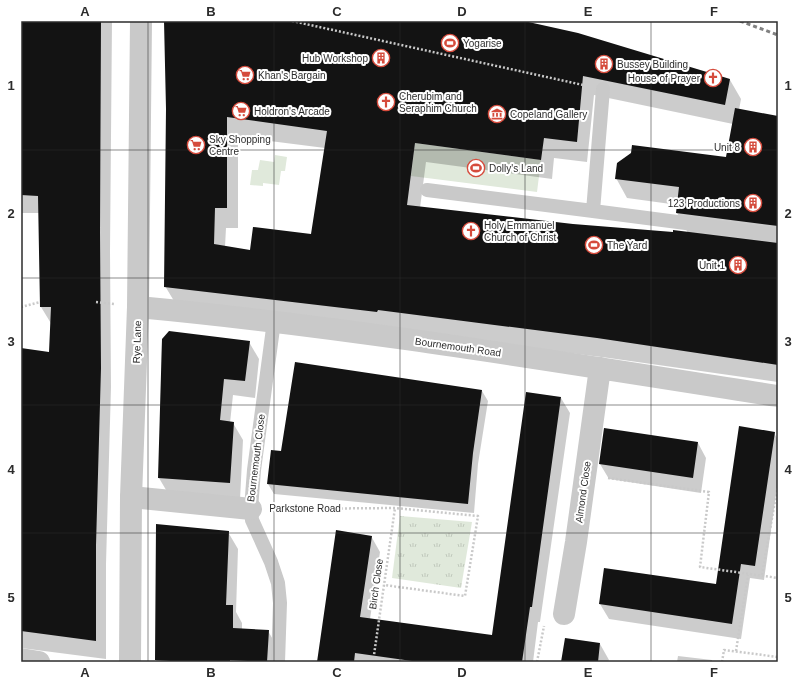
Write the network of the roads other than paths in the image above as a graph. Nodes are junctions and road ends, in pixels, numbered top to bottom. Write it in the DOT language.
graph roads {
  1 [pos="141,21"];
  2 [pos="603,89"];
  3 [pos="427,190"];
  4 [pos="593,211"];
  5 [pos="778,235"];
  6 [pos="138,307"];
  7 [pos="274,322"];
  8 [pos="600,368"];
  9 [pos="778,396"];
  10 [pos="132,498"];
  11 [pos="251,509"];
  12 [pos="564,614"];
  13 [pos="21,659"];
  14 [pos="39,662"];
  15 [pos="130,662"];
  16 [pos="278,662"];
  1 -- 6 [label="street, Rye Lane"];
  2 -- 4 [label="lane"];
  3 -- 4 [label="lane"];
  4 -- 5 [label="lane"];
  6 -- 7 [label="street, Bournemouth Road"];
  6 -- 10 [label="street, Rye Lane"];
  7 -- 8 [label="street, Bournemouth Road"];
  7 -- 11 [label="lane, Bournemouth Close"];
  8 -- 9 [label="street, Bournemouth Road"];
  8 -- 12 [label="street, Almond Close"];
  10 -- 11 [label="street"];
  10 -- 15 [label="street, Rye Lane"];
  11 -- 16 [label="lane, Bournemouth Close"];
  13 -- 14 [label="street"];
}
